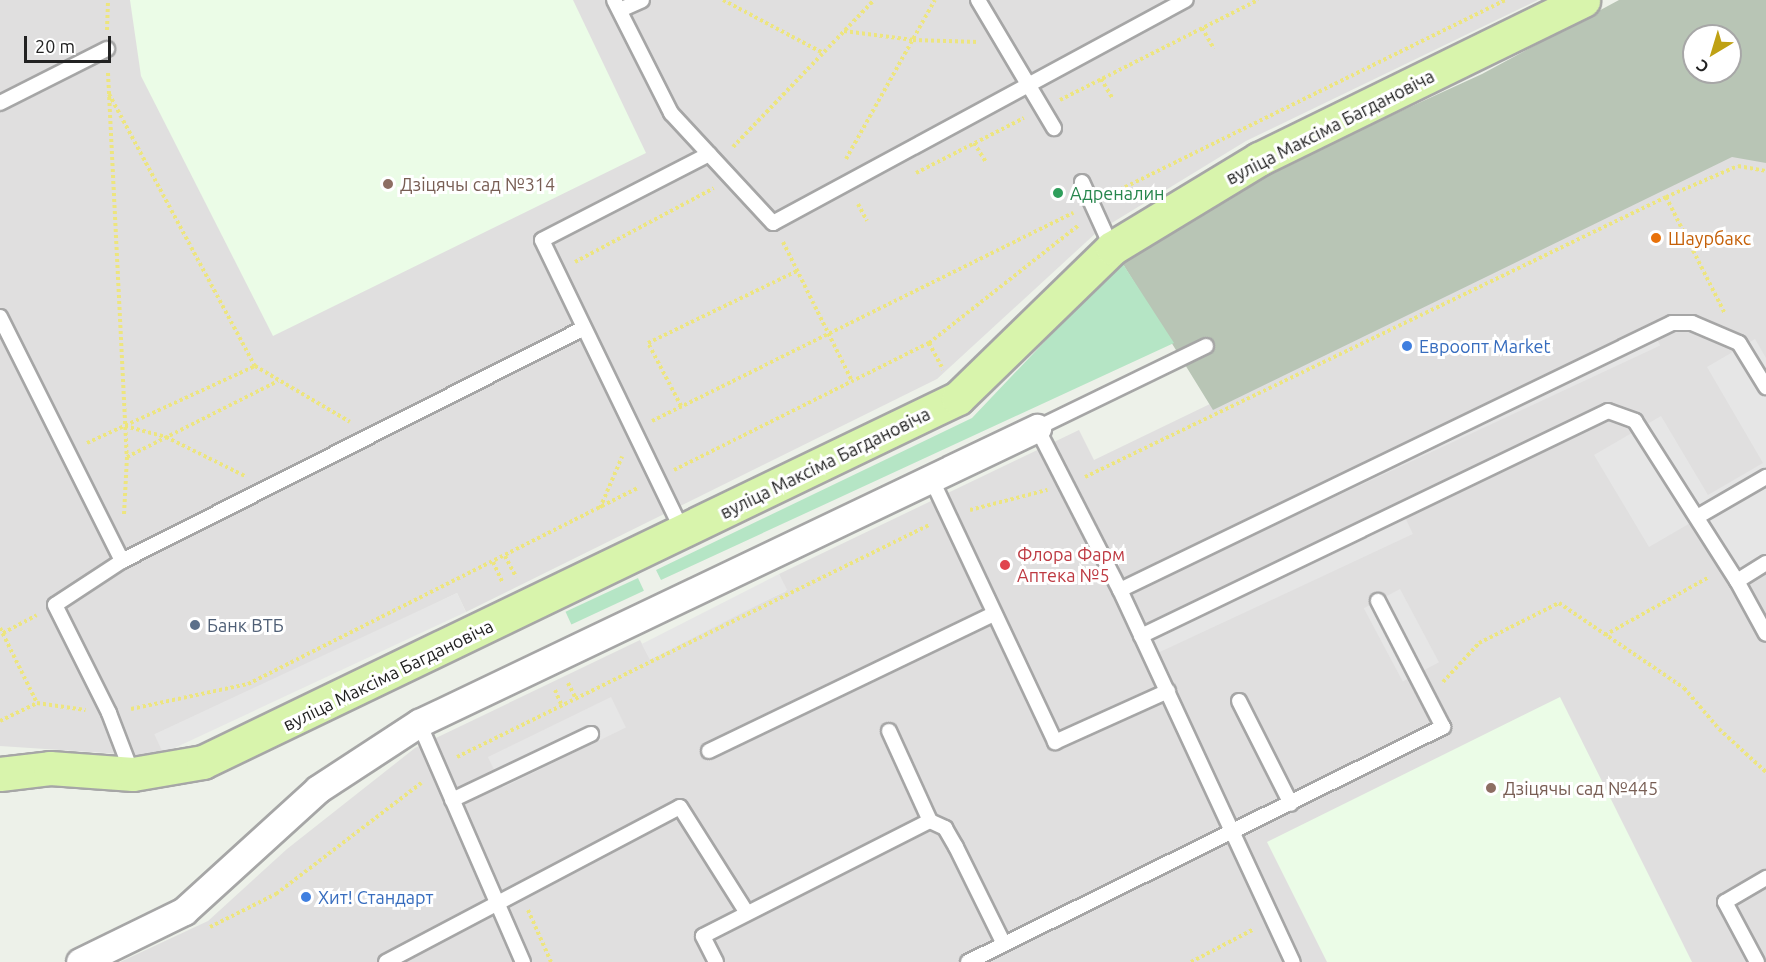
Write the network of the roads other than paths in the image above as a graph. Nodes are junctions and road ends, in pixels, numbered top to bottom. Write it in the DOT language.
graph roads {
  1 [pos="642,0"];
  2 [pos="978,0"];
  3 [pos="1186,0"];
  4 [pos="1583,0"];
  5 [pos="617,5"];
  6 [pos="107,49"];
  7 [pos="1031,87"];
  8 [pos="0,103"];
  9 [pos="1054,128"];
  10 [pos="713,159"];
  11 [pos="1082,182"];
  12 [pos="1112,248"];
  13 [pos="0,317"];
  14 [pos="584,328"];
  15 [pos="1206,346"];
  16 [pos="1766,387"];
  17 [pos="1037,428"];
  18 [pos="1766,477"];
  19 [pos="931,478"];
  20 [pos="1697,517"];
  21 [pos="683,532"];
  22 [pos="122,561"];
  23 [pos="1766,563"];
  24 [pos="1737,581"];
  25 [pos="1120,590"];
  26 [pos="1378,602"];
  27 [pos="994,614"];
  28 [pos="1766,634"];
  29 [pos="1141,636"];
  30 [pos="1168,691"];
  31 [pos="1239,701"];
  32 [pos="418,723"];
  33 [pos="889,731"];
  34 [pos="591,734"];
  35 [pos="709,751"];
  36 [pos="0,774"];
  37 [pos="132,774"];
  38 [pos="452,800"];
  39 [pos="1291,804"];
  40 [pos="930,821"];
  41 [pos="1234,832"];
  42 [pos="1766,878"];
  43 [pos="498,906"];
  44 [pos="747,913"];
  45 [pos="1004,944"];
  46 [pos="80,962"];
  47 [pos="386,962"];
  48 [pos="523,962"];
  49 [pos="716,962"];
  50 [pos="968,962"];
  51 [pos="1293,962"];
  52 [pos="1757,962"];
  1 -- 5 [label="lane"];
  2 -- 7 [label="lane"];
  3 -- 7 [label="lane"];
  4 -- 12 [label="main road, вуліца Максіма Багдановіча"];
  5 -- 10 [label="lane"];
  6 -- 8 [label="lane"];
  7 -- 9 [label="lane"];
  7 -- 10 [label="lane"];
  10 -- 14 [label="lane"];
  11 -- 12 [label="lane"];
  12 -- 21 [label="main road, вуліца Максіма Багдановіча"];
  13 -- 22 [label="lane"];
  14 -- 21 [label="lane"];
  14 -- 22 [label="lane"];
  15 -- 17 [label="lane"];
  16 -- 25 [label="lane"];
  17 -- 19 [label="street"];
  17 -- 25 [label="lane"];
  18 -- 20 [label="lane"];
  19 -- 27 [label="lane"];
  19 -- 32 [label="street"];
  20 -- 24 [label="lane"];
  20 -- 29 [label="lane"];
  21 -- 37 [label="main road, вуліца Максіма Багдановіча"];
  22 -- 37 [label="lane"];
  23 -- 24 [label="lane"];
  24 -- 28 [label="lane"];
  25 -- 29 [label="lane"];
  26 -- 39 [label="lane"];
  27 -- 30 [label="lane"];
  27 -- 35 [label="lane"];
  29 -- 30 [label="lane"];
  30 -- 41 [label="lane"];
  31 -- 39 [label="lane"];
  32 -- 38 [label="lane"];
  32 -- 46 [label="street"];
  33 -- 40 [label="lane"];
  34 -- 38 [label="lane"];
  36 -- 37 [label="main road, вуліца Максіма Багдановіча"];
  38 -- 43 [label="lane"];
  39 -- 41 [label="lane"];
  40 -- 44 [label="lane"];
  40 -- 45 [label="lane"];
  41 -- 45 [label="lane"];
  41 -- 51 [label="lane"];
  42 -- 52 [label="lane"];
  43 -- 44 [label="lane"];
  43 -- 47 [label="lane"];
  43 -- 48 [label="lane"];
  44 -- 49 [label="lane"];
  45 -- 50 [label="lane"];
}
